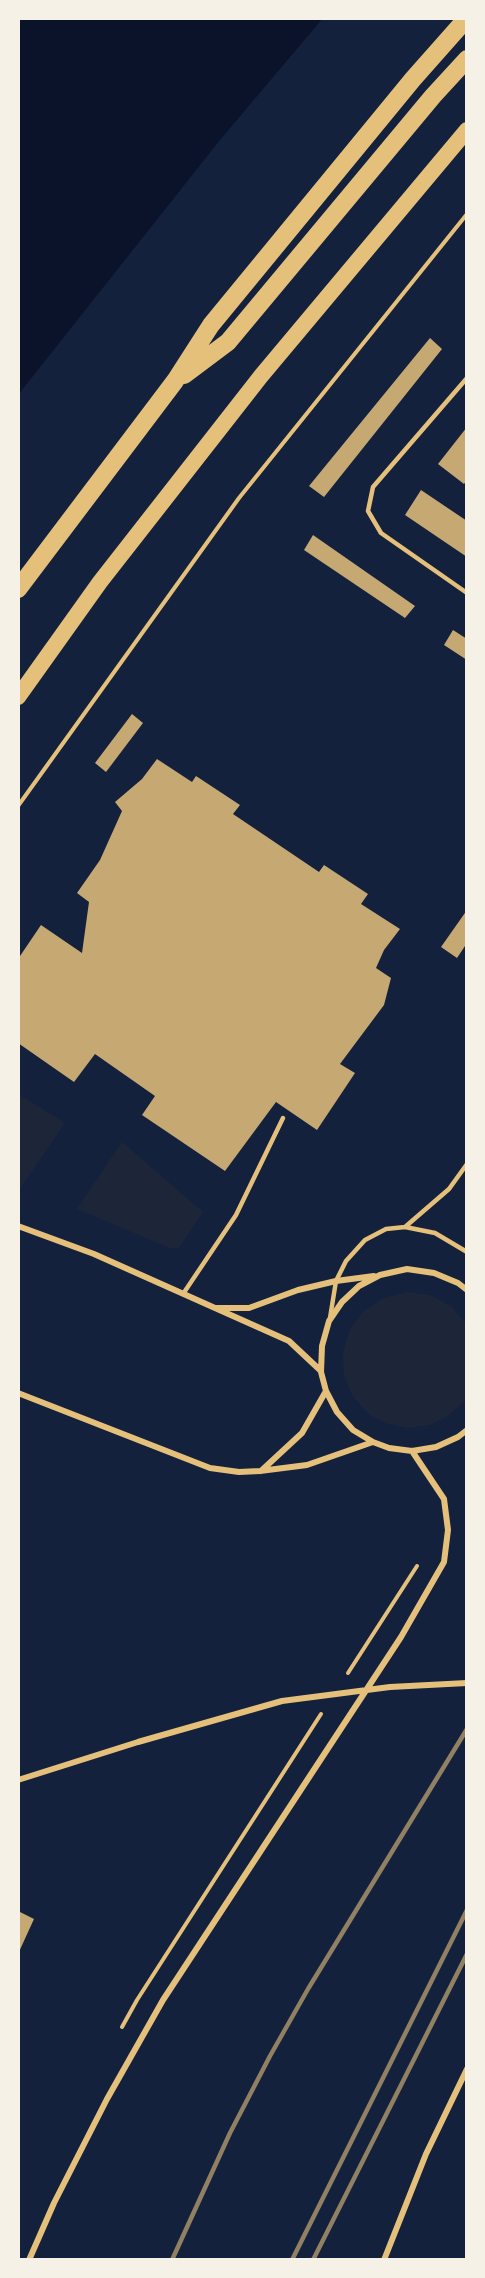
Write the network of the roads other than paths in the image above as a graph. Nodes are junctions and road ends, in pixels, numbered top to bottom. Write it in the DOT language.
graph roads {
  1 [pos="467,18"];
  2 [pos="467,59"];
  3 [pos="467,130"];
  4 [pos="467,378"];
  5 [pos="176,381"];
  6 [pos="18,589"];
  7 [pos="467,593"];
  8 [pos="18,697"];
  9 [pos="283,1118"];
  10 [pos="467,1164"];
  11 [pos="18,1226"];
  12 [pos="405,1227"];
  13 [pos="467,1252"];
  14 [pos="380,1275"];
  15 [pos="336,1281"];
  16 [pos="467,1290"];
  17 [pos="183,1294"];
  18 [pos="212,1308"];
  19 [pos="329,1321"];
  20 [pos="321,1372"];
  21 [pos="326,1391"];
  22 [pos="18,1393"];
  23 [pos="467,1430"];
  24 [pos="373,1442"];
  25 [pos="412,1450"];
  26 [pos="260,1472"];
  27 [pos="467,1683"];
  28 [pos="18,1780"];
  29 [pos="467,2069"];
  30 [pos="29,2260"];
  31 [pos="384,2260"];
  1 -- 5 [label="highway"];
  2 -- 5 [label="highway"];
  3 -- 8 [label="highway"];
  4 -- 7 [label="lane"];
  5 -- 6 [label="highway"];
  9 -- 17 [label="lane"];
  10 -- 12 [label="lane"];
  11 -- 17 [label="street"];
  12 -- 13 [label="lane"];
  12 -- 15 [label="lane"];
  14 -- 15 [label="street"];
  14 -- 16 [label="street"];
  14 -- 19 [label="street"];
  15 -- 18 [label="street"];
  15 -- 19 [label="lane"];
  17 -- 18 [label="street"];
  18 -- 20 [label="street"];
  19 -- 20 [label="street"];
  20 -- 21 [label="street"];
  21 -- 24 [label="street"];
  21 -- 26 [label="street"];
  22 -- 26 [label="street"];
  23 -- 25 [label="street"];
  24 -- 25 [label="street"];
  24 -- 26 [label="street"];
  25 -- 30 [label="street"];
  27 -- 28 [label="street"];
  29 -- 31 [label="street"];
}
